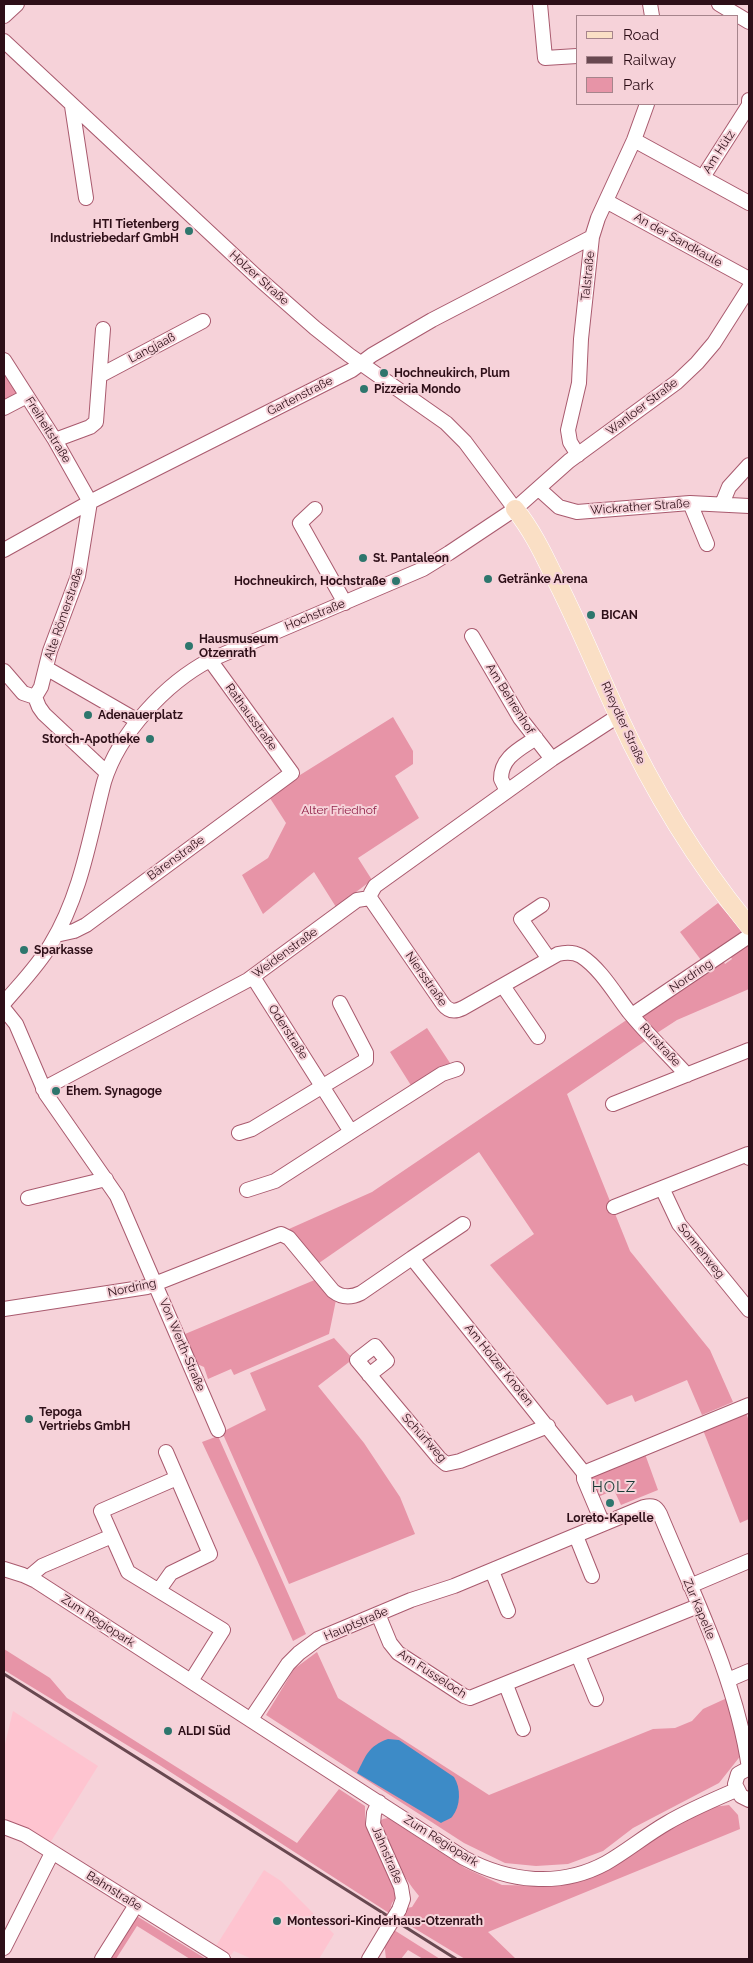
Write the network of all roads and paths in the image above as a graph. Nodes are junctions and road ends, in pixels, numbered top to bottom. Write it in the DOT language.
graph roads {
  1 [pos="17,4"];
  2 [pos="540,4"];
  3 [pos="719,4"];
  4 [pos="737,15"];
  5 [pos="738,15"];
  6 [pos="4,16"];
  7 [pos="749,22"];
  8 [pos="4,41"];
  9 [pos="576,56"];
  10 [pos="749,100"];
  11 [pos="647,105"];
  12 [pos="72,106"];
  13 [pos="634,140"];
  14 [pos="702,177"];
  15 [pos="86,198"];
  16 [pos="606,201"];
  17 [pos="749,203"];
  18 [pos="592,237"];
  19 [pos="749,279"];
  20 [pos="749,288"];
  21 [pos="203,321"];
  22 [pos="103,329"];
  23 [pos="4,360"];
  24 [pos="360,362"];
  25 [pos="100,374"];
  26 [pos="27,396"];
  27 [pos="4,408"];
  28 [pos="55,440"];
  29 [pos="578,455"];
  30 [pos="749,464"];
  31 [pos="539,489"];
  32 [pos="90,502"];
  33 [pos="690,503"];
  34 [pos="722,504"];
  35 [pos="749,506"];
  36 [pos="314,509"];
  37 [pos="515,509"];
  38 [pos="707,544"];
  39 [pos="4,550"];
  40 [pos="345,603"];
  41 [pos="472,636"];
  42 [pos="210,660"];
  43 [pos="46,668"];
  44 [pos="4,671"];
  45 [pos="35,697"];
  46 [pos="618,716"];
  47 [pos="138,722"];
  48 [pos="536,738"];
  49 [pos="552,759"];
  50 [pos="107,773"];
  51 [pos="292,773"];
  52 [pos="508,791"];
  53 [pos="370,898"];
  54 [pos="542,905"];
  55 [pos="749,926"];
  56 [pos="56,935"];
  57 [pos="749,936"];
  58 [pos="549,959"];
  59 [pos="253,977"];
  60 [pos="503,986"];
  61 [pos="340,1003"];
  62 [pos="4,1004"];
  63 [pos="4,1009"];
  64 [pos="632,1015"];
  65 [pos="538,1037"];
  66 [pos="749,1050"];
  67 [pos="457,1069"];
  68 [pos="687,1075"];
  69 [pos="323,1086"];
  70 [pos="43,1089"];
  71 [pos="613,1104"];
  72 [pos="351,1132"];
  73 [pos="239,1133"];
  74 [pos="749,1158"];
  75 [pos="106,1179"];
  76 [pos="662,1188"];
  77 [pos="247,1190"];
  78 [pos="28,1198"];
  79 [pos="614,1206"];
  80 [pos="463,1224"];
  81 [pos="412,1258"];
  82 [pos="156,1284"];
  83 [pos="4,1309"];
  84 [pos="749,1310"];
  85 [pos="369,1375"];
  86 [pos="749,1405"];
  87 [pos="548,1426"];
  88 [pos="218,1430"];
  89 [pos="166,1452"];
  90 [pos="584,1474"];
  91 [pos="177,1478"];
  92 [pos="603,1524"];
  93 [pos="112,1536"];
  94 [pos="576,1536"];
  95 [pos="749,1561"];
  96 [pos="4,1569"];
  97 [pos="492,1570"];
  98 [pos="592,1576"];
  99 [pos="29,1578"];
  100 [pos="690,1586"];
  101 [pos="159,1590"];
  102 [pos="698,1606"];
  103 [pos="508,1610"];
  104 [pos="378,1614"];
  105 [pos="578,1655"];
  106 [pos="749,1671"];
  107 [pos="728,1680"];
  108 [pos="191,1681"];
  109 [pos="506,1685"];
  110 [pos="596,1699"];
  111 [pos="251,1719"];
  112 [pos="523,1728"];
  113 [pos="749,1768"];
  114 [pos="736,1790"];
  115 [pos="749,1800"];
  116 [pos="378,1802"];
  117 [pos="4,1826"];
  118 [pos="52,1853"];
  119 [pos="136,1905"];
  120 [pos="4,1948"];
  121 [pos="102,1959"];
  122 [pos="223,1959"];
  123 [pos="369,1959"];
  1 -- 6 [label="street"];
  2 -- 9 [label="street"];
  3 -- 4 [label="street"];
  5 -- 7 [label="street"];
  8 -- 12 [label="street, Holzer Straße"];
  10 -- 14 [label="street, Am Hütz"];
  11 -- 13 [label="street, Talstraße"];
  12 -- 15 [label="street"];
  12 -- 24 [label="street, Holzer Straße"];
  13 -- 14 [label="street, Am Hütz"];
  13 -- 16 [label="street, Talstraße"];
  14 -- 17 [label="street, Am Hütz"];
  16 -- 18 [label="street, Talstraße"];
  16 -- 19 [label="street, An der Sandkaule"];
  18 -- 24 [label="street, Gartenstraße"];
  18 -- 29 [label="street, Talstraße"];
  20 -- 29 [label="street, Wanloer Straße"];
  21 -- 25 [label="street, Langjaaß"];
  22 -- 25 [label="street"];
  23 -- 26 [label="street, Freiheitstraße"];
  24 -- 32 [label="street, Gartenstraße"];
  24 -- 37 [label="street, Holzer Straße"];
  25 -- 28 [label="street"];
  26 -- 27 [label="street"];
  26 -- 28 [label="street, Freiheitstraße"];
  28 -- 32 [label="street, Freiheitstraße"];
  29 -- 31 [label="street, Wanloer Straße"];
  30 -- 34 [label="street"];
  31 -- 33 [label="street, Wickrather Straße"];
  31 -- 37 [label="street, Wanloer Straße"];
  32 -- 39 [label="street, Gartenstraße"];
  32 -- 43 [label="street, Alte Römerstraße"];
  33 -- 34 [label="street, Wickrather Straße"];
  33 -- 38 [label="street"];
  34 -- 35 [label="street, Wickrather Straße"];
  36 -- 40 [label="street"];
  37 -- 40 [label="street, Hochstraße"];
  37 -- 46 [label="main road, Rheydter Straße"];
  40 -- 42 [label="street, Hochstraße"];
  41 -- 48 [label="street, Am Behrenhof"];
  42 -- 47 [label="street, Hochstraße"];
  42 -- 51 [label="street, Rathausstraße"];
  43 -- 45 [label="street"];
  43 -- 47 [label="street"];
  44 -- 45 [label="street"];
  45 -- 50 [label="street"];
  46 -- 49 [label="street"];
  46 -- 55 [label="main road, Rheydter Straße"];
  47 -- 50 [label="street, Hochstraße"];
  48 -- 49 [label="street, Am Behrenhof"];
  48 -- 52 [label="street"];
  49 -- 52 [label="street"];
  50 -- 56 [label="street, Hochstraße"];
  51 -- 56 [label="street, Bärenstraße"];
  52 -- 53 [label="street"];
  53 -- 59 [label="street, Weidenstraße"];
  53 -- 60 [label="street, Niersstraße"];
  54 -- 58 [label="street"];
  56 -- 62 [label="street, Hochstraße"];
  57 -- 64 [label="street, Nordring"];
  58 -- 60 [label="street, Niersstraße"];
  58 -- 64 [label="street, Niersstraße"];
  59 -- 69 [label="street, Oderstraße"];
  59 -- 70 [label="street, Weidenstraße"];
  60 -- 65 [label="street"];
  61 -- 69 [label="street"];
  63 -- 70 [label="street, Von Werth-Straße"];
  64 -- 68 [label="street, Rurstraße"];
  66 -- 68 [label="street, Rurstraße"];
  67 -- 72 [label="street"];
  68 -- 71 [label="street, Rurstraße"];
  69 -- 72 [label="street, Oderstraße"];
  69 -- 73 [label="street"];
  70 -- 75 [label="street, Von Werth-Straße"];
  72 -- 77 [label="street"];
  74 -- 76 [label="street"];
  75 -- 78 [label="street"];
  75 -- 82 [label="street, Von Werth-Straße"];
  76 -- 79 [label="street"];
  76 -- 84 [label="street, Sonnenweg"];
  80 -- 81 [label="street"];
  81 -- 82 [label="street, Nordring"];
  81 -- 87 [label="street, Am Holzer Knoten"];
  82 -- 83 [label="street, Nordring"];
  82 -- 88 [label="street, Von Werth-Straße"];
  85 -- 87 [label="street, Schürfweg"];
  86 -- 90 [label="street"];
  87 -- 90 [label="street, Am Holzer Knoten"];
  89 -- 91 [label="street"];
  90 -- 92 [label="street"];
  91 -- 93 [label="street"];
  91 -- 101 [label="street"];
  92 -- 94 [label="street, Hauptstraße"];
  92 -- 100 [label="street, Zur Kapelle"];
  93 -- 99 [label="street"];
  93 -- 101 [label="street"];
  94 -- 97 [label="street, Hauptstraße"];
  94 -- 98 [label="street"];
  95 -- 100 [label="street"];
  96 -- 99 [label="street, Zum Regiopark"];
  97 -- 103 [label="street"];
  97 -- 104 [label="street, Hauptstraße"];
  99 -- 108 [label="street, Zum Regiopark"];
  100 -- 102 [label="street, Zur Kapelle"];
  101 -- 108 [label="street"];
  102 -- 105 [label="street, Am Fusseloch"];
  102 -- 107 [label="street, Zur Kapelle"];
  104 -- 109 [label="street, Am Fusseloch"];
  104 -- 111 [label="street, Hauptstraße"];
  105 -- 109 [label="street, Am Fusseloch"];
  105 -- 110 [label="street"];
  106 -- 107 [label="street"];
  107 -- 113 [label="street, Zur Kapelle"];
  108 -- 111 [label="street, Zum Regiopark"];
  109 -- 112 [label="street"];
  111 -- 116 [label="street, Zum Regiopark"];
  113 -- 114 [label="street"];
  114 -- 115 [label="street"];
  114 -- 116 [label="street, Zum Regiopark"];
  116 -- 123 [label="street, Jahnstraße, bridge"];
  117 -- 118 [label="street, Bahnstraße"];
  118 -- 119 [label="street, Bahnstraße"];
  118 -- 120 [label="street"];
  119 -- 121 [label="street"];
  119 -- 122 [label="street, Bahnstraße"];
}
